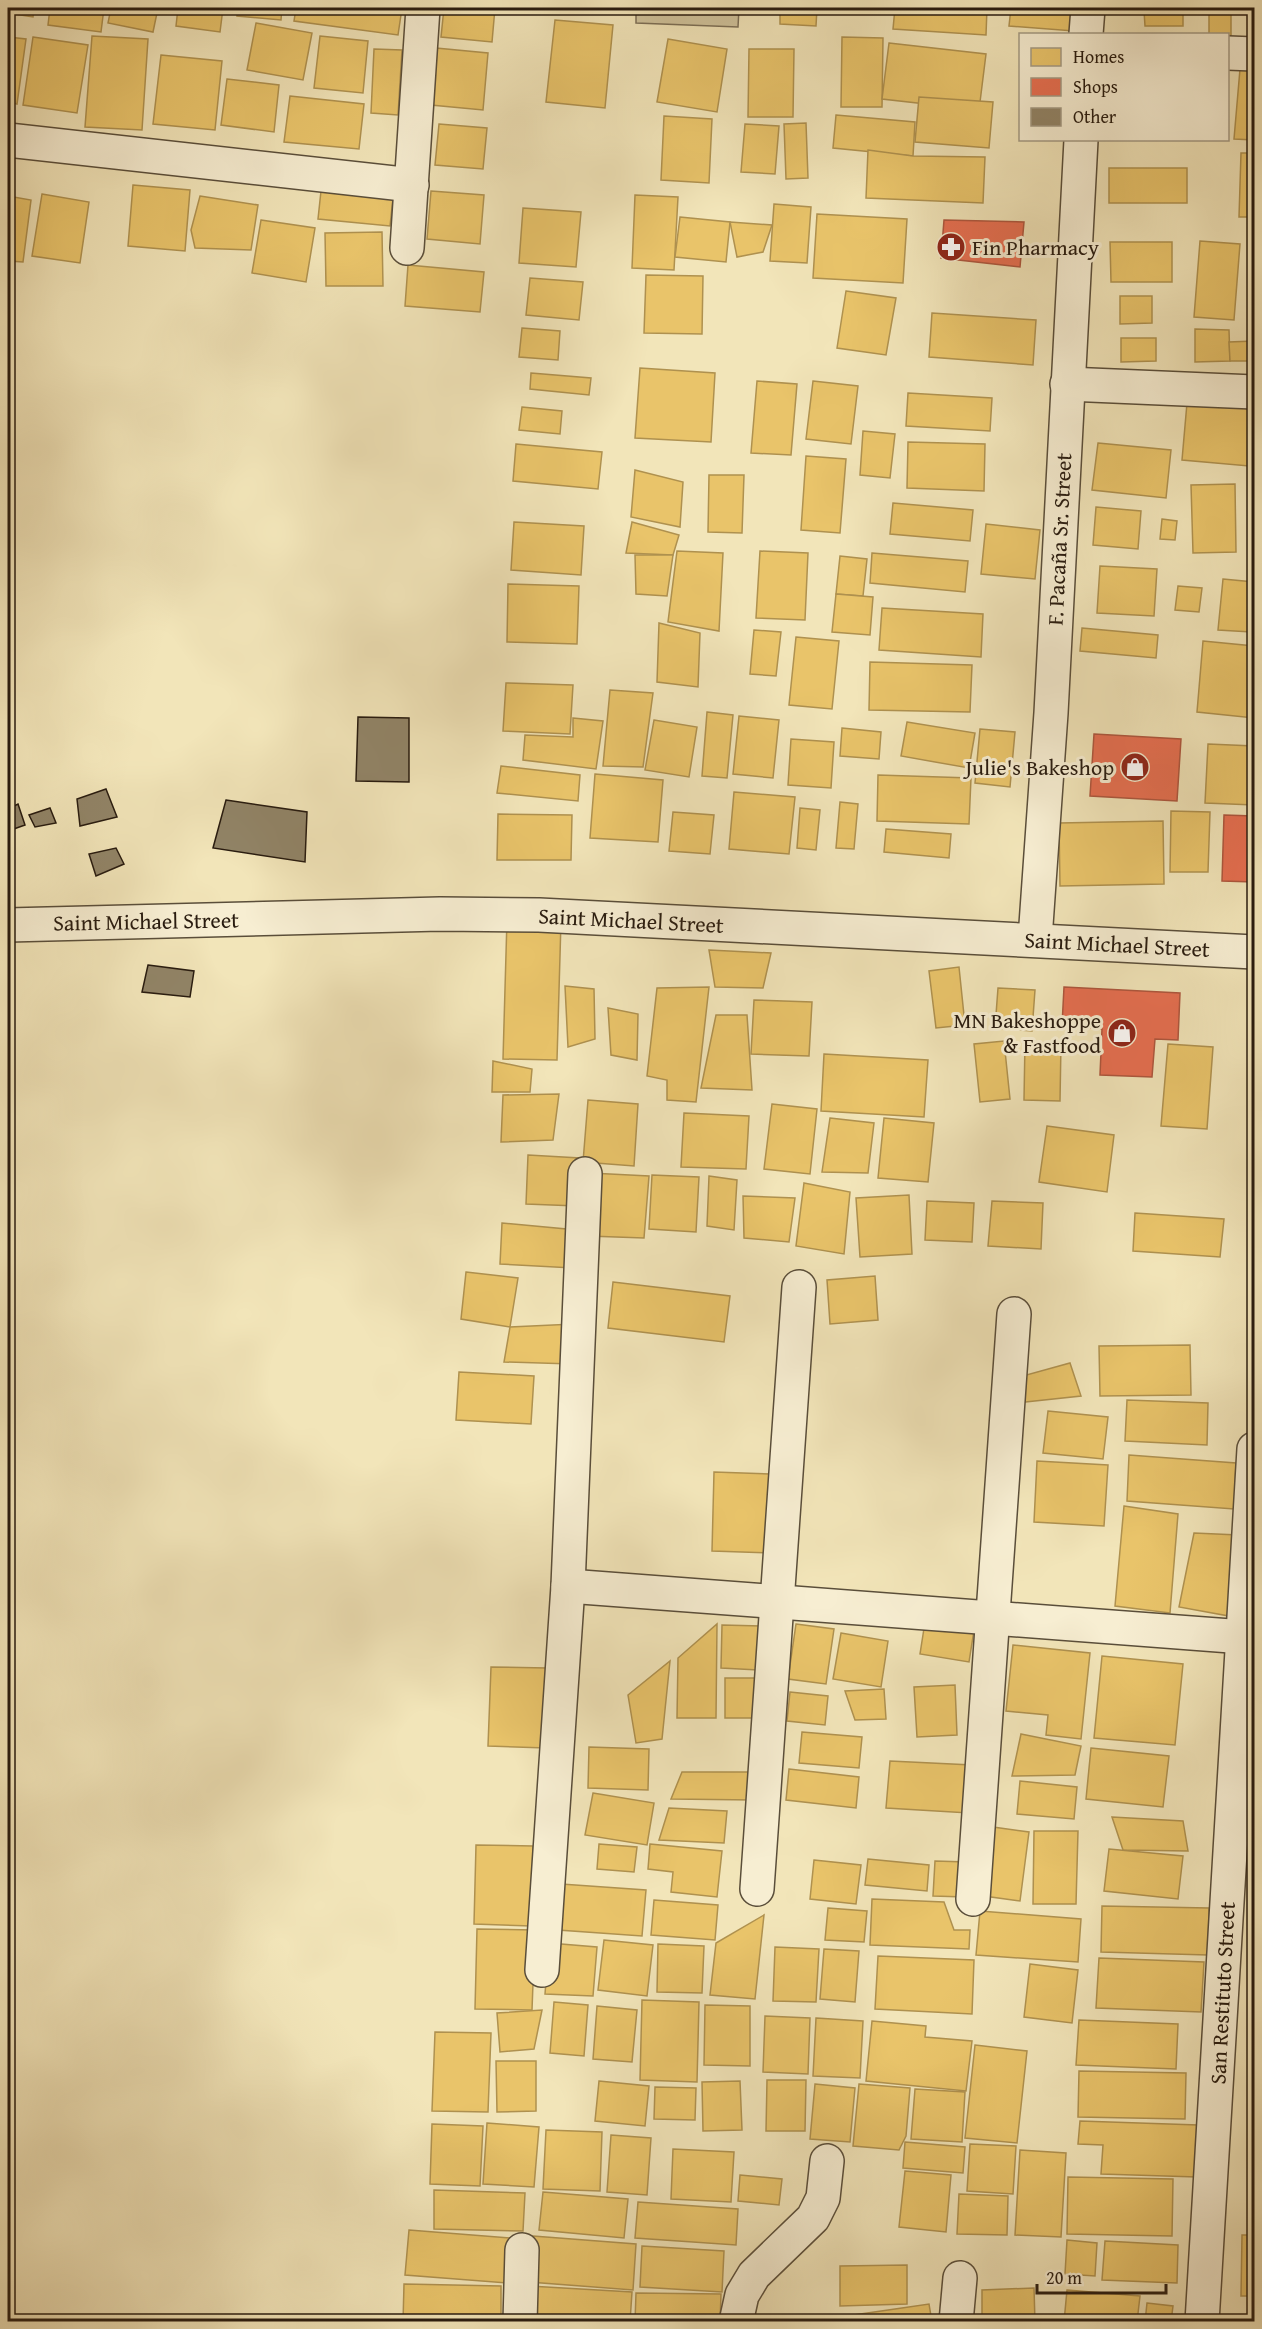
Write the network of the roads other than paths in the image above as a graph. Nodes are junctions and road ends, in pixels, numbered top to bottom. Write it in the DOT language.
graph roads {
  1 [pos="423,8"];
  2 [pos="1088,8"];
  3 [pos="1086,33"];
  4 [pos="1229,53"];
  5 [pos="1254,54"];
  6 [pos="8,141"];
  7 [pos="1081,141"];
  8 [pos="412,185"];
  9 [pos="407,248"];
  10 [pos="1067,384"];
  11 [pos="1254,392"];
  12 [pos="8,925"];
  13 [pos="1035,939"];
  14 [pos="1254,952"];
  15 [pos="585,1174"];
  16 [pos="799,1287"];
  17 [pos="1014,1314"];
  18 [pos="1254,1449"];
  19 [pos="568,1586"];
  20 [pos="777,1602"];
  21 [pos="994,1618"];
  22 [pos="1244,1637"];
  23 [pos="757,1888"];
  24 [pos="973,1899"];
  25 [pos="1240,1936"];
  26 [pos="542,1970"];
  27 [pos="827,2161"];
  28 [pos="522,2250"];
  29 [pos="960,2278"];
  30 [pos="520,2322"];
  31 [pos="736,2322"];
  32 [pos="956,2322"];
  33 [pos="1202,2322"];
  1 -- 8 [label="street"];
  2 -- 3 [label="street"];
  4 -- 5 [label="street"];
  6 -- 8 [label="street"];
  7 -- 10 [label="street, F. Pacaña Sr. Street"];
  8 -- 9 [label="street"];
  10 -- 11 [label="street"];
  10 -- 13 [label="street, F. Pacaña Sr. Street"];
  12 -- 13 [label="street, Saint Michael Street"];
  13 -- 14 [label="street, Saint Michael Street"];
  15 -- 19 [label="street"];
  16 -- 20 [label="street"];
  17 -- 21 [label="street"];
  18 -- 22 [label="street, San Restituto Street"];
  19 -- 20 [label="street"];
  19 -- 26 [label="street"];
  20 -- 21 [label="street"];
  20 -- 23 [label="street"];
  21 -- 22 [label="street"];
  21 -- 24 [label="street"];
  22 -- 25 [label="street, San Restituto Street"];
  25 -- 33 [label="street, San Restituto Street"];
  27 -- 31 [label="street"];
  28 -- 30 [label="street"];
  29 -- 32 [label="street"];
}
